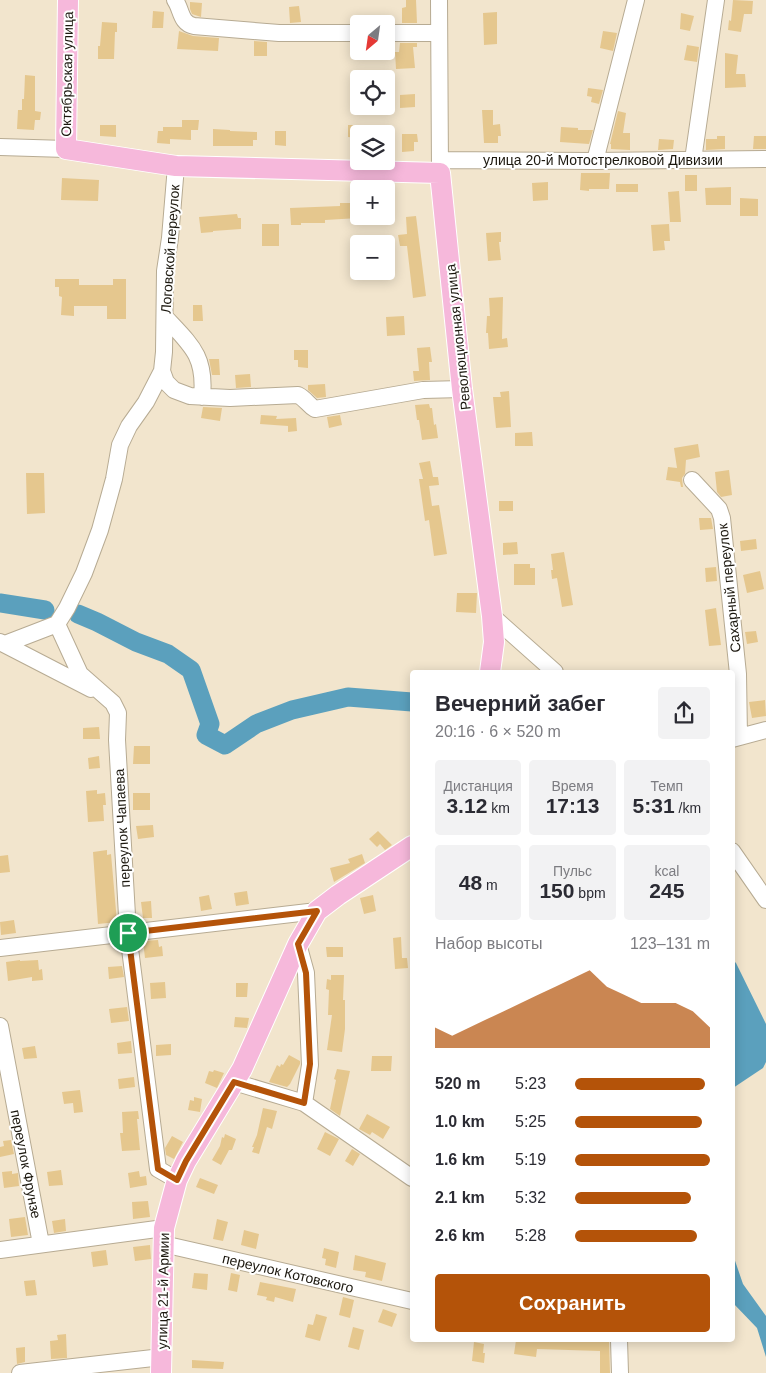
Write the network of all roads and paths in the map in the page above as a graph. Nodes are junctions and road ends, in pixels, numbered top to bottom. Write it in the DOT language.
graph roads {
  1 [pos="68,0"];
  2 [pos="175,0"];
  3 [pos="439,0"];
  4 [pos="636,0"];
  5 [pos="716,0"];
  6 [pos="350,33"];
  7 [pos="395,33"];
  8 [pos="439,33"];
  9 [pos="0,147"];
  10 [pos="66,149"];
  11 [pos="766,159"];
  12 [pos="693,160"];
  13 [pos="595,162"];
  14 [pos="176,166"];
  15 [pos="440,166"];
  16 [pos="165,317"];
  17 [pos="162,371"];
  18 [pos="462,390"];
  19 [pos="202,397"];
  20 [pos="692,480"];
  21 [pos="492,616"];
  22 [pos="57,624"];
  23 [pos="3,643"];
  24 [pos="490,670"];
  25 [pos="553,670"];
  26 [pos="107,699"];
  27 [pos="766,730"];
  28 [pos="736,738"];
  29 [pos="410,847"];
  30 [pos="735,855"];
  31 [pos="766,900"];
  32 [pos="317,911"];
  33 [pos="128,933"];
  34 [pos="298,944"];
  35 [pos="0,948"];
  36 [pos="0,1026"];
  37 [pos="234,1082"];
  38 [pos="304,1103"];
  39 [pos="410,1177"];
  40 [pos="177,1180"];
  41 [pos="163,1236"];
  42 [pos="41,1244"];
  43 [pos="0,1250"];
  44 [pos="410,1300"];
  45 [pos="619,1342"];
  46 [pos="161,1365"];
  47 [pos="20,1373"];
  48 [pos="620,1373"];
  1 -- 10 [label="main road, Октябрьская улица"];
  2 -- 6 [label="street"];
  3 -- 8 [label="street, Революционная улица"];
  4 -- 13 [label="street"];
  5 -- 12 [label="street"];
  7 -- 8 [label="street"];
  8 -- 15 [label="street, Революционная улица"];
  9 -- 10 [label="street, улица 20-й Мотострелковой Дивизии"];
  10 -- 14 [label="main road, улица 20-й Мотострелковой Дивизии"];
  11 -- 12 [label="street, улица 20-й Мотострелковой Дивизии"];
  12 -- 13 [label="street, улица 20-й Мотострелковой Дивизии"];
  13 -- 15 [label="street, улица 20-й Мотострелковой Дивизии"];
  14 -- 15 [label="main road, улица 20-й Мотострелковой Дивизии"];
  14 -- 16 [label="street, Логовской переулок"];
  15 -- 18 [label="main road, Революционная улица"];
  16 -- 17 [label="street, Логовской переулок"];
  16 -- 19 [label="street"];
  17 -- 19 [label="street"];
  17 -- 22 [label="street"];
  18 -- 19 [label="street"];
  18 -- 21 [label="main road, Революционная улица"];
  20 -- 28 [label="street, Сахарный переулок"];
  21 -- 24 [label="main road, Революционная улица"];
  21 -- 25 [label="street"];
  22 -- 23 [label="street"];
  22 -- 26 [label="street"];
  23 -- 26 [label="street"];
  26 -- 33 [label="street, переулок Чапаева"];
  27 -- 28 [label="street"];
  29 -- 32 [label="main road, улица 21-й Армии"];
  30 -- 31 [label="street"];
  32 -- 33 [label="street"];
  32 -- 34 [label="main road, улица 21-й Армии"];
  33 -- 35 [label="street"];
  33 -- 40 [label="street, переулок Чапаева"];
  34 -- 37 [label="main road, улица 21-й Армии"];
  34 -- 38 [label="street"];
  36 -- 42 [label="street, переулок Фрунзе"];
  37 -- 38 [label="street"];
  37 -- 40 [label="main road, улица 21-й Армии"];
  38 -- 39 [label="street"];
  40 -- 41 [label="main road, улица 21-й Армии"];
  41 -- 42 [label="street"];
  41 -- 44 [label="street, переулок Котовского"];
  41 -- 46 [label="main road, улица 21-й Армии"];
  42 -- 43 [label="street"];
  45 -- 48 [label="street"];
  46 -- 47 [label="street"];
}
